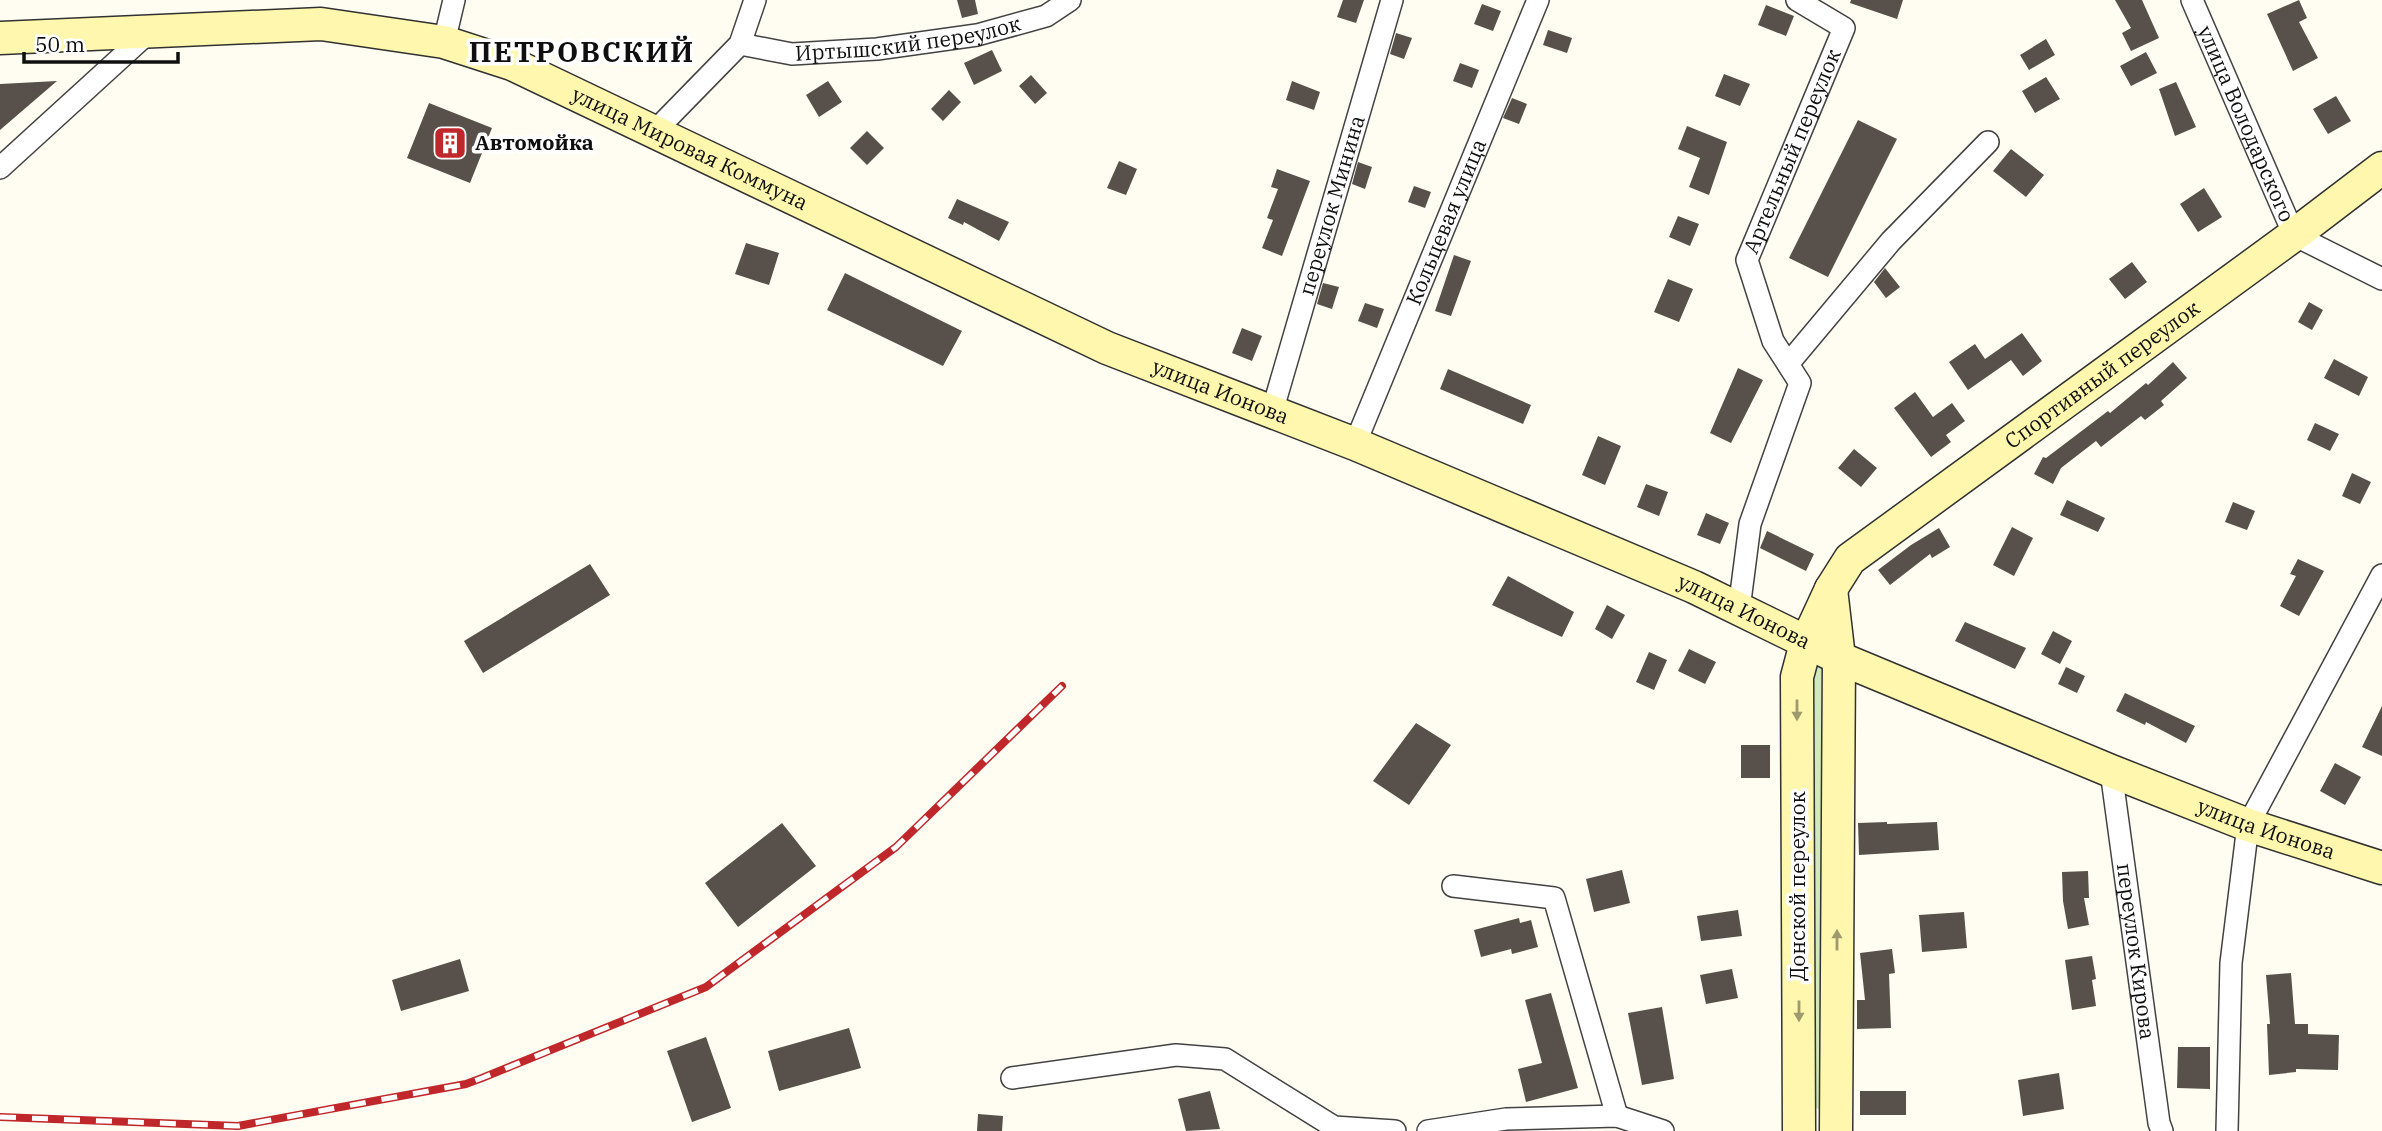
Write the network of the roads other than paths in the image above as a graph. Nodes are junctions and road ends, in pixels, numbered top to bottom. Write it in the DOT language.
graph roads {
  1 [pos="454,0"];
  2 [pos="755,0"];
  3 [pos="1070,0"];
  4 [pos="1392,0"];
  5 [pos="1538,0"];
  6 [pos="1797,0"];
  7 [pos="2192,0"];
  8 [pos="148,33"];
  9 [pos="0,38"];
  10 [pos="444,42"];
  11 [pos="740,44"];
  12 [pos="655,131"];
  13 [pos="1988,142"];
  14 [pos="0,168"];
  15 [pos="2382,168"];
  16 [pos="2294,235"];
  17 [pos="2382,279"];
  18 [pos="1107,348"];
  19 [pos="1788,364"];
  20 [pos="1272,412"];
  21 [pos="1355,444"];
  22 [pos="2382,575"];
  23 [pos="1831,589"];
  24 [pos="1739,609"];
  25 [pos="1806,643"];
  26 [pos="1839,658"];
  27 [pos="2111,771"];
  28 [pos="2248,824"];
  29 [pos="2382,868"];
  30 [pos="1453,886"];
  31 [pos="1012,1078"];
  32 [pos="1617,1116"];
  33 [pos="1395,1131"];
  34 [pos="1428,1131"];
  35 [pos="1663,1131"];
  36 [pos="1799,1131"];
  37 [pos="1836,1131"];
  38 [pos="2162,1131"];
  39 [pos="2227,1131"];
  1 -- 10 [label="street"];
  2 -- 11 [label="street"];
  3 -- 11 [label="street, Иртышский переулок"];
  4 -- 20 [label="street, переулок Минина"];
  5 -- 21 [label="street, Кольцевая улица"];
  6 -- 19 [label="street, Артельный переулок"];
  7 -- 16 [label="street, улица Володарского"];
  8 -- 9 [label="main road, улица Мировая Коммуна"];
  8 -- 10 [label="main road, улица Мировая Коммуна"];
  8 -- 14 [label="street"];
  10 -- 12 [label="main road, улица Мировая Коммуна"];
  11 -- 12 [label="street"];
  12 -- 18 [label="main road, улица Мировая Коммуна"];
  13 -- 19 [label="street"];
  15 -- 16 [label="main road, Спортивный переулок"];
  16 -- 17 [label="street, улица Володарского"];
  16 -- 23 [label="main road, Спортивный переулок"];
  18 -- 20 [label="main road, улица Ионова"];
  19 -- 24 [label="street, Артельный переулок"];
  20 -- 21 [label="main road, улица Ионова"];
  21 -- 24 [label="main road, улица Ионова"];
  22 -- 28 [label="street"];
  23 -- 25 [label="main road, Спортивный переулок"];
  23 -- 26 [label="main road"];
  24 -- 25 [label="main road, улица Ионова"];
  25 -- 26 [label="main road, улица Ионова"];
  25 -- 36 [label="main road, Донской переулок, one-way"];
  26 -- 27 [label="main road, улица Ионова"];
  37 -- 26 [label="main road, Донской переулок, one-way"];
  27 -- 28 [label="main road, улица Ионова"];
  27 -- 38 [label="street, переулок Кирова"];
  28 -- 29 [label="main road, улица Ионова"];
  28 -- 39 [label="street"];
  30 -- 32 [label="street"];
  31 -- 33 [label="street"];
  32 -- 34 [label="street"];
  32 -- 35 [label="street"];
}
